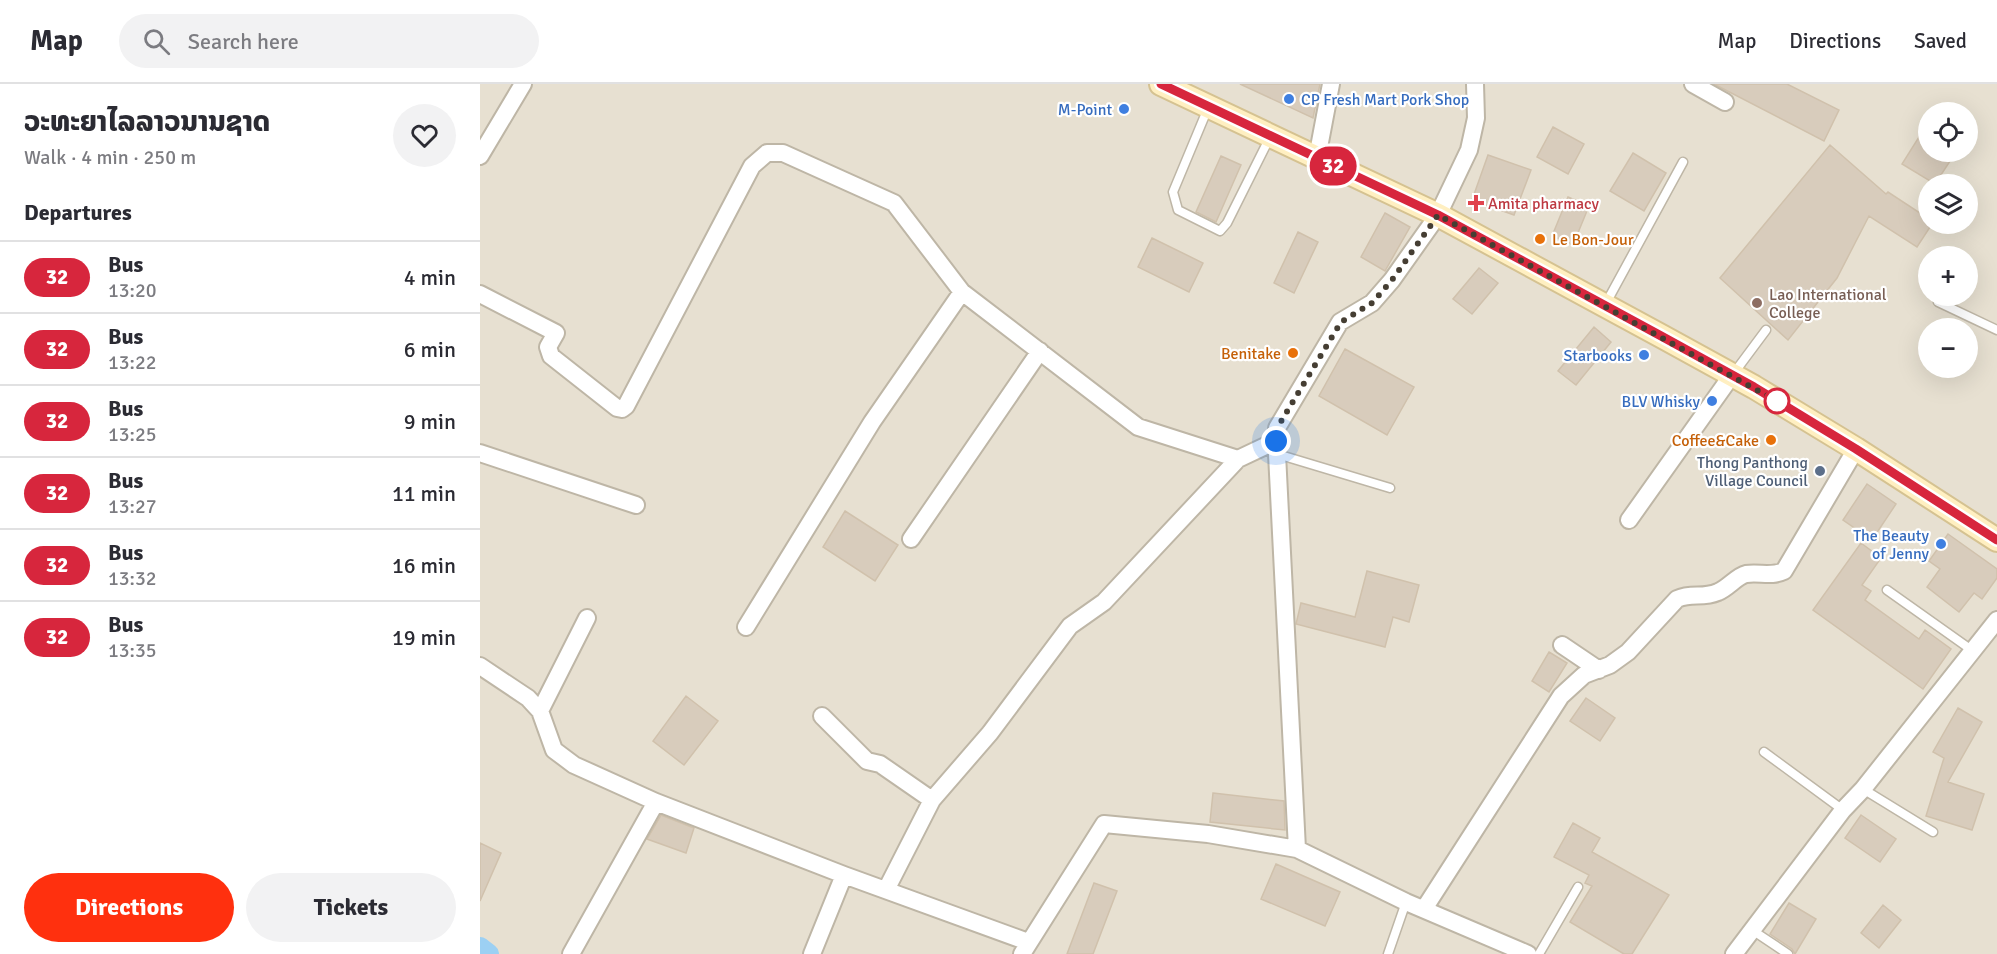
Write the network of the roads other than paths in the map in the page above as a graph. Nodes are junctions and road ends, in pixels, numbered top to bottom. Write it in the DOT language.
graph roads {
  1 [pos="523,84"];
  2 [pos="1161,84"];
  3 [pos="1331,84"];
  4 [pos="1475,84"];
  5 [pos="1693,84"];
  6 [pos="1725,102"];
  7 [pos="1209,108"];
  8 [pos="1270,136"];
  9 [pos="480,156"];
  10 [pos="1317,158"];
  11 [pos="1683,162"];
  12 [pos="1438,215"];
  13 [pos="962,292"];
  14 [pos="480,294"];
  15 [pos="1605,305"];
  16 [pos="1946,306"];
  17 [pos="1766,330"];
  18 [pos="1997,330"];
  19 [pos="1040,351"];
  20 [pos="1732,375"];
  21 [pos="1276,447"];
  22 [pos="1856,449"];
  23 [pos="480,453"];
  24 [pos="1238,459"];
  25 [pos="1390,488"];
  26 [pos="636,505"];
  27 [pos="1629,520"];
  28 [pos="912,539"];
  29 [pos="1997,540"];
  30 [pos="1887,590"];
  31 [pos="587,618"];
  32 [pos="1997,620"];
  33 [pos="746,627"];
  34 [pos="1562,645"];
  35 [pos="1974,651"];
  36 [pos="480,666"];
  37 [pos="1599,670"];
  38 [pos="540,711"];
  39 [pos="822,716"];
  40 [pos="1764,752"];
  41 [pos="1863,789"];
  42 [pos="932,800"];
  43 [pos="656,802"];
  44 [pos="1843,810"];
  45 [pos="1933,832"];
  46 [pos="1297,849"];
  47 [pos="844,874"];
  48 [pos="1578,887"];
  49 [pos="886,890"];
  50 [pos="1406,902"];
  51 [pos="1424,909"];
  52 [pos="1752,930"];
  53 [pos="1025,948"];
  54 [pos="1495,948"];
  55 [pos="571,954"];
  56 [pos="812,954"];
  57 [pos="1388,954"];
  58 [pos="1528,954"];
  59 [pos="1539,954"];
  60 [pos="1734,954"];
  61 [pos="1788,954"];
  1 -- 9 [label="street"];
  2 -- 7 [label="street"];
  3 -- 10 [label="street"];
  4 -- 12 [label="street"];
  5 -- 6 [label="street"];
  7 -- 8 [label="street"];
  7 -- 8 [label="lane"];
  8 -- 10 [label="street"];
  10 -- 12 [label="street"];
  11 -- 15 [label="lane"];
  12 -- 15 [label="street"];
  12 -- 21 [label="street"];
  13 -- 14 [label="street"];
  13 -- 19 [label="street"];
  13 -- 33 [label="street"];
  15 -- 20 [label="street"];
  16 -- 18 [label="lane"];
  17 -- 20 [label="lane"];
  19 -- 24 [label="street"];
  19 -- 28 [label="street"];
  20 -- 22 [label="street"];
  20 -- 27 [label="street"];
  21 -- 24 [label="street"];
  21 -- 25 [label="lane"];
  21 -- 46 [label="street"];
  22 -- 29 [label="street"];
  22 -- 37 [label="street"];
  23 -- 26 [label="street"];
  24 -- 42 [label="street"];
  30 -- 35 [label="lane"];
  31 -- 38 [label="street"];
  32 -- 35 [label="street"];
  34 -- 37 [label="street"];
  35 -- 41 [label="street"];
  36 -- 38 [label="street"];
  37 -- 51 [label="street"];
  38 -- 43 [label="street"];
  39 -- 42 [label="street"];
  40 -- 44 [label="lane"];
  41 -- 44 [label="street"];
  41 -- 45 [label="lane"];
  42 -- 49 [label="street"];
  43 -- 47 [label="street"];
  43 -- 55 [label="street"];
  44 -- 52 [label="street"];
  46 -- 50 [label="street"];
  46 -- 53 [label="street"];
  47 -- 49 [label="street"];
  47 -- 56 [label="street"];
  48 -- 59 [label="lane"];
  49 -- 53 [label="street"];
  50 -- 51 [label="street"];
  50 -- 57 [label="lane"];
  51 -- 54 [label="street"];
  52 -- 60 [label="street"];
  52 -- 61 [label="lane"];
  54 -- 58 [label="street"];
}
